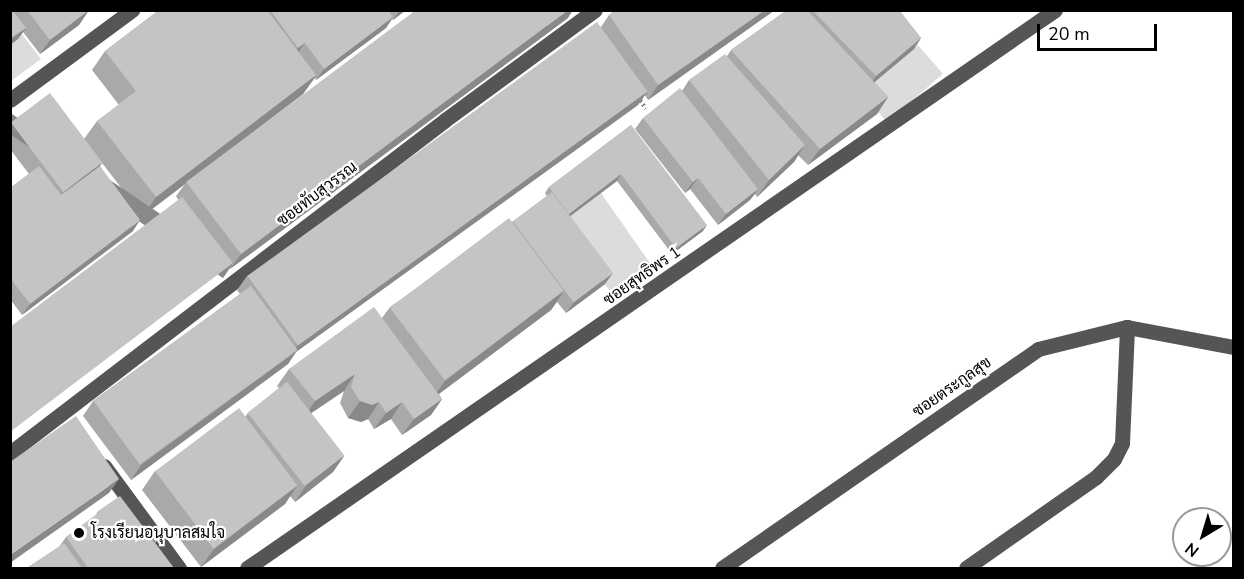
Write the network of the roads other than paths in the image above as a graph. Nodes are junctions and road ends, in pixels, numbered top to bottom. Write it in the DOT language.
graph roads {
  1 [pos="132,10"];
  2 [pos="595,10"];
  3 [pos="1055,10"];
  4 [pos="10,100"];
  5 [pos="1127,327"];
  6 [pos="1233,347"];
  7 [pos="92,450"];
  8 [pos="10,453"];
  9 [pos="179,568"];
  10 [pos="247,568"];
  11 [pos="722,568"];
  12 [pos="966,568"];
  1 -- 4 [label="street"];
  2 -- 8 [label="street, ซอยทับสุวรรณ"];
  3 -- 10 [label="street, ซอยสุทธิพร 1"];
  5 -- 6 [label="street, ซอยตระกูลสุข"];
  5 -- 11 [label="street, ซอยตระกูลสุข"];
  5 -- 12 [label="street"];
  7 -- 9 [label="street"];
}
